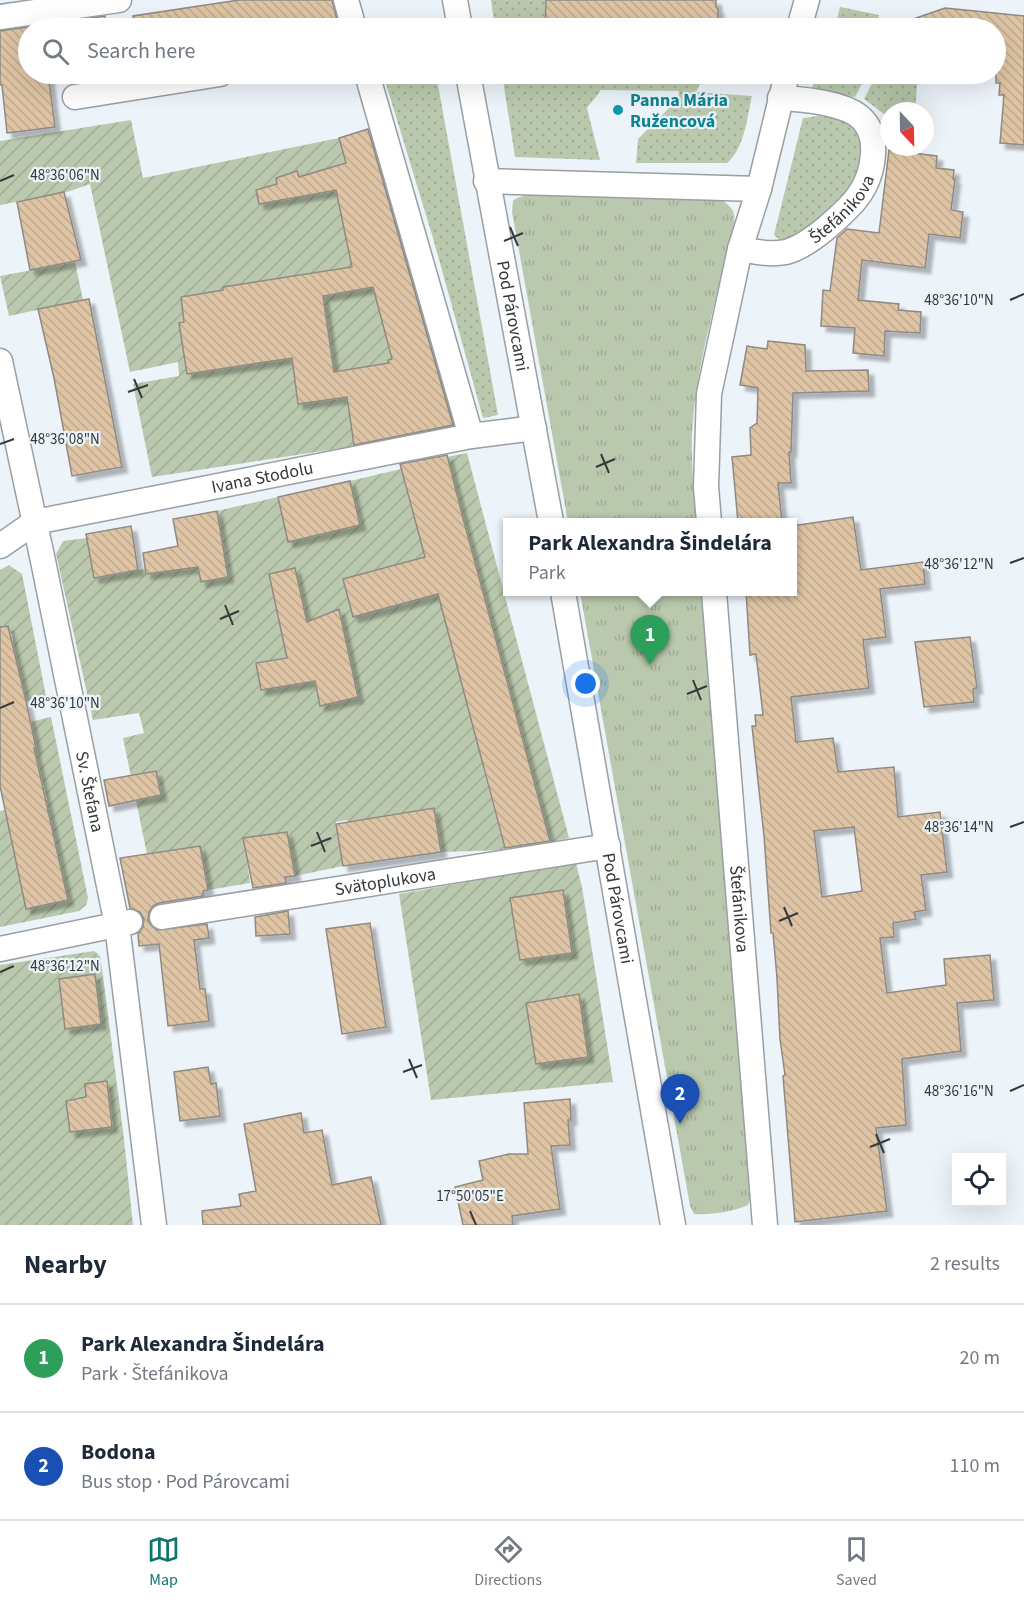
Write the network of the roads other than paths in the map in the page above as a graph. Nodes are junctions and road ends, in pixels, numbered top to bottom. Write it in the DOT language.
graph roads {
  1 [pos="119,0"];
  2 [pos="346,0"];
  3 [pos="454,0"];
  4 [pos="807,0"];
  5 [pos="0,17"];
  6 [pos="351,18"];
  7 [pos="455,18"];
  8 [pos="802,18"];
  9 [pos="157,84"];
  10 [pos="370,84"];
  11 [pos="470,84"];
  12 [pos="784,84"];
  13 [pos="75,97"];
  14 [pos="780,98"];
  15 [pos="486,181"];
  16 [pos="759,189"];
  17 [pos="740,249"];
  18 [pos="0,362"];
  19 [pos="534,428"];
  20 [pos="471,436"];
  21 [pos="550,518"];
  22 [pos="709,518"];
  23 [pos="35,522"];
  24 [pos="0,546"];
  25 [pos="564,596"];
  26 [pos="714,596"];
  27 [pos="608,846"];
  28 [pos="162,917"];
  29 [pos="124,923"];
  30 [pos="0,949"];
  31 [pos="154,1225"];
  32 [pos="673,1225"];
  33 [pos="763,1225"];
  1 -- 5 [label="street"];
  2 -- 6 [label="street"];
  3 -- 7 [label="street"];
  4 -- 8 [label="street"];
  9 -- 13 [label="street"];
  10 -- 20 [label="street"];
  11 -- 15 [label="street, Pod Párovcami"];
  12 -- 14 [label="street"];
  14 -- 16 [label="street"];
  14 -- 17 [label="street, Štefánikova"];
  15 -- 16 [label="street"];
  15 -- 19 [label="street, Pod Párovcami"];
  16 -- 17 [label="street"];
  17 -- 22 [label="street"];
  18 -- 23 [label="street, Sv. Štefana"];
  19 -- 20 [label="street, Ivana Stodolu"];
  19 -- 21 [label="street, Pod Párovcami"];
  20 -- 23 [label="street, Ivana Stodolu"];
  23 -- 24 [label="street, Ivana Stodolu"];
  23 -- 29 [label="street, Sv. Štefana"];
  25 -- 27 [label="street, Pod Párovcami"];
  26 -- 33 [label="street, Štefánikova"];
  27 -- 28 [label="street, Svätoplukova"];
  27 -- 32 [label="street, Pod Párovcami"];
  29 -- 30 [label="street"];
  29 -- 31 [label="street, Sv. Štefana"];
}
